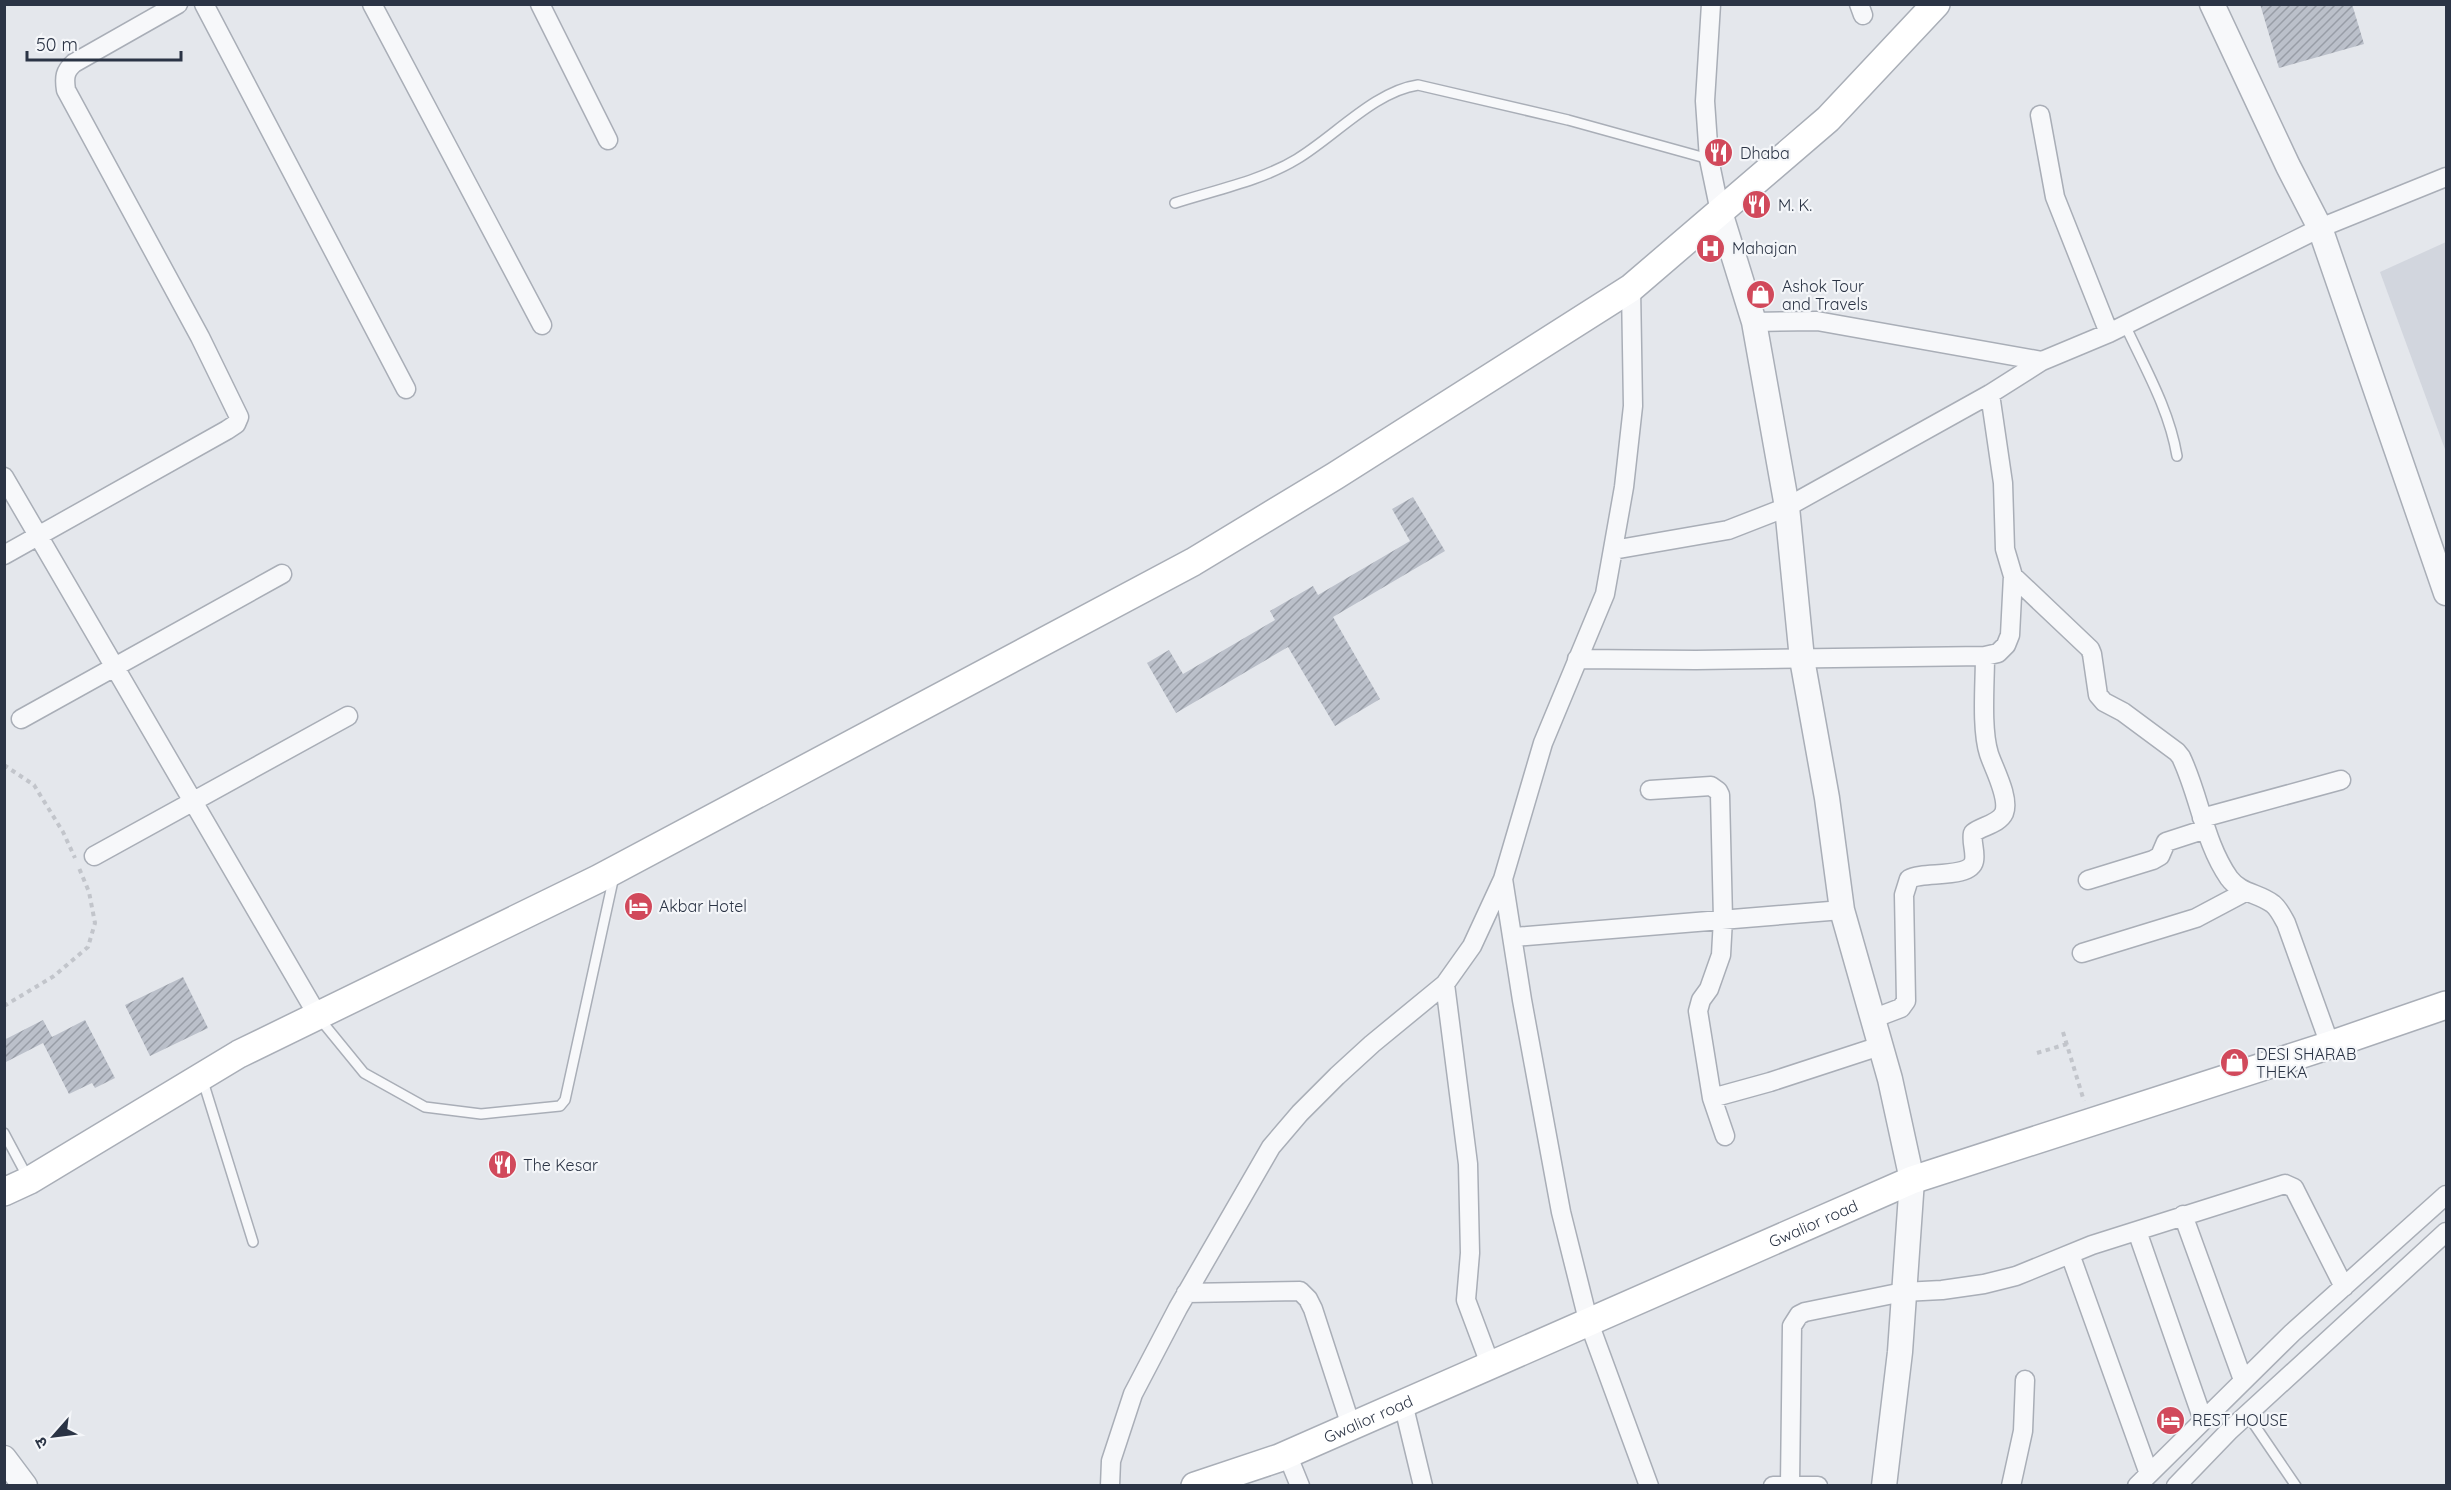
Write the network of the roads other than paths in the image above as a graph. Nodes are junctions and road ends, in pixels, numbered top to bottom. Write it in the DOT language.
graph roads {
  1 [pos="178,4"];
  2 [pos="204,4"];
  3 [pos="372,4"];
  4 [pos="540,4"];
  5 [pos="1711,4"];
  6 [pos="1936,4"];
  7 [pos="2212,4"];
  8 [pos="2040,115"];
  9 [pos="608,140"];
  10 [pos="1709,159"];
  11 [pos="2446,177"];
  12 [pos="1175,203"];
  13 [pos="1720,212"];
  14 [pos="2320,228"];
  15 [pos="1631,288"];
  16 [pos="1754,322"];
  17 [pos="542,326"];
  18 [pos="2117,329"];
  19 [pos="2042,361"];
  20 [pos="406,389"];
  21 [pos="1990,394"];
  22 [pos="2177,456"];
  23 [pos="4,477"];
  24 [pos="1787,507"];
  25 [pos="39,537"];
  26 [pos="1613,550"];
  27 [pos="4,555"];
  28 [pos="282,574"];
  29 [pos="2013,576"];
  30 [pos="2446,593"];
  31 [pos="1985,656"];
  32 [pos="1577,659"];
  33 [pos="1802,659"];
  34 [pos="114,666"];
  35 [pos="348,716"];
  36 [pos="21,719"];
  37 [pos="2341,780"];
  38 [pos="1650,790"];
  39 [pos="192,801"];
  40 [pos="2204,823"];
  41 [pos="94,856"];
  42 [pos="615,870"];
  43 [pos="1503,879"];
  44 [pos="2088,880"];
  45 [pos="2245,892"];
  46 [pos="1842,910"];
  47 [pos="1723,919"];
  48 [pos="1514,937"];
  49 [pos="2082,953"];
  50 [pos="1445,984"];
  51 [pos="2446,1005"];
  52 [pos="318,1016"];
  53 [pos="1872,1019"];
  54 [pos="2330,1045"];
  55 [pos="1880,1046"];
  56 [pos="202,1077"];
  57 [pos="1712,1098"];
  58 [pos="4,1133"];
  59 [pos="1725,1136"];
  60 [pos="1912,1179"];
  61 [pos="30,1180"];
  62 [pos="4,1192"];
  63 [pos="2446,1195"];
  64 [pos="2182,1215"];
  65 [pos="2137,1231"];
  66 [pos="2446,1232"];
  67 [pos="253,1242"];
  68 [pos="2070,1254"];
  69 [pos="2344,1287"];
  70 [pos="1903,1292"];
  71 [pos="1186,1293"];
  72 [pos="1588,1320"];
  73 [pos="1490,1364"];
  74 [pos="2025,1380"];
  75 [pos="2243,1380"];
  76 [pos="1403,1403"];
  77 [pos="2247,1414"];
  78 [pos="2203,1420"];
  79 [pos="1351,1426"];
  80 [pos="1287,1454"];
  81 [pos="4,1458"];
  82 [pos="2143,1480"];
  83 [pos="25,1485"];
  84 [pos="1110,1485"];
  85 [pos="1195,1485"];
  86 [pos="1300,1485"];
  87 [pos="1423,1485"];
  88 [pos="1649,1485"];
  89 [pos="1781,1485"];
  90 [pos="1818,1485"];
  91 [pos="1884,1485"];
  92 [pos="2011,1485"];
  93 [pos="2176,1485"];
  94 [pos="2296,1485"];
  1 -- 25 [label="street"];
  2 -- 20 [label="street"];
  3 -- 17 [label="street"];
  4 -- 9 [label="street"];
  5 -- 10 [label="street"];
  6 -- 13 [label="main road"];
  7 -- 14 [label="street"];
  8 -- 18 [label="street"];
  10 -- 12 [label="lane"];
  10 -- 13 [label="street"];
  11 -- 14 [label="street"];
  13 -- 15 [label="main road"];
  13 -- 16 [label="street"];
  14 -- 18 [label="street"];
  14 -- 30 [label="street"];
  15 -- 26 [label="street"];
  15 -- 42 [label="main road"];
  16 -- 19 [label="street"];
  16 -- 24 [label="street"];
  18 -- 19 [label="street"];
  18 -- 22 [label="lane"];
  19 -- 21 [label="street"];
  21 -- 24 [label="street"];
  21 -- 29 [label="street"];
  23 -- 25 [label="street"];
  24 -- 26 [label="street"];
  24 -- 33 [label="street"];
  25 -- 27 [label="street"];
  25 -- 34 [label="street"];
  26 -- 32 [label="street"];
  28 -- 34 [label="street"];
  29 -- 31 [label="street"];
  29 -- 40 [label="street"];
  31 -- 33 [label="street"];
  31 -- 53 [label="street"];
  32 -- 33 [label="street"];
  32 -- 43 [label="street"];
  33 -- 46 [label="street"];
  34 -- 36 [label="street"];
  34 -- 39 [label="street"];
  35 -- 39 [label="street"];
  37 -- 40 [label="street"];
  38 -- 47 [label="street"];
  39 -- 41 [label="street"];
  39 -- 52 [label="street"];
  40 -- 44 [label="street"];
  40 -- 45 [label="street"];
  42 -- 52 [label="main road"];
  42 -- 52 [label="lane"];
  43 -- 48 [label="street"];
  43 -- 50 [label="street"];
  45 -- 49 [label="street"];
  45 -- 54 [label="street"];
  46 -- 47 [label="street"];
  46 -- 53 [label="street"];
  47 -- 48 [label="street"];
  47 -- 57 [label="street"];
  48 -- 72 [label="street"];
  50 -- 71 [label="street"];
  50 -- 73 [label="street"];
  51 -- 54 [label="main road, Gwalior road"];
  52 -- 56 [label="main road"];
  53 -- 55 [label="street"];
  54 -- 60 [label="main road, Gwalior road"];
  55 -- 57 [label="street"];
  55 -- 60 [label="street"];
  56 -- 61 [label="main road"];
  56 -- 67 [label="lane"];
  57 -- 59 [label="street"];
  58 -- 61 [label="lane"];
  60 -- 70 [label="street"];
  60 -- 72 [label="main road, Gwalior road"];
  61 -- 62 [label="main road"];
  63 -- 69 [label="street"];
  64 -- 65 [label="street"];
  64 -- 69 [label="street"];
  64 -- 75 [label="street"];
  65 -- 68 [label="street"];
  65 -- 78 [label="street"];
  66 -- 77 [label="street"];
  68 -- 70 [label="street"];
  68 -- 82 [label="street"];
  69 -- 75 [label="street"];
  70 -- 89 [label="street"];
  70 -- 91 [label="street"];
  71 -- 79 [label="street"];
  71 -- 84 [label="street"];
  72 -- 73 [label="main road, Gwalior road"];
  72 -- 88 [label="street"];
  73 -- 76 [label="main road, Gwalior road"];
  74 -- 92 [label="street"];
  75 -- 78 [label="street"];
  76 -- 79 [label="main road, Gwalior road"];
  76 -- 87 [label="street"];
  77 -- 93 [label="street"];
  77 -- 94 [label="lane"];
  78 -- 82 [label="street"];
  79 -- 80 [label="main road, Gwalior road"];
  80 -- 85 [label="main road, Gwalior road"];
  80 -- 86 [label="street"];
  81 -- 83 [label="street"];
  89 -- 90 [label="street"];
}
